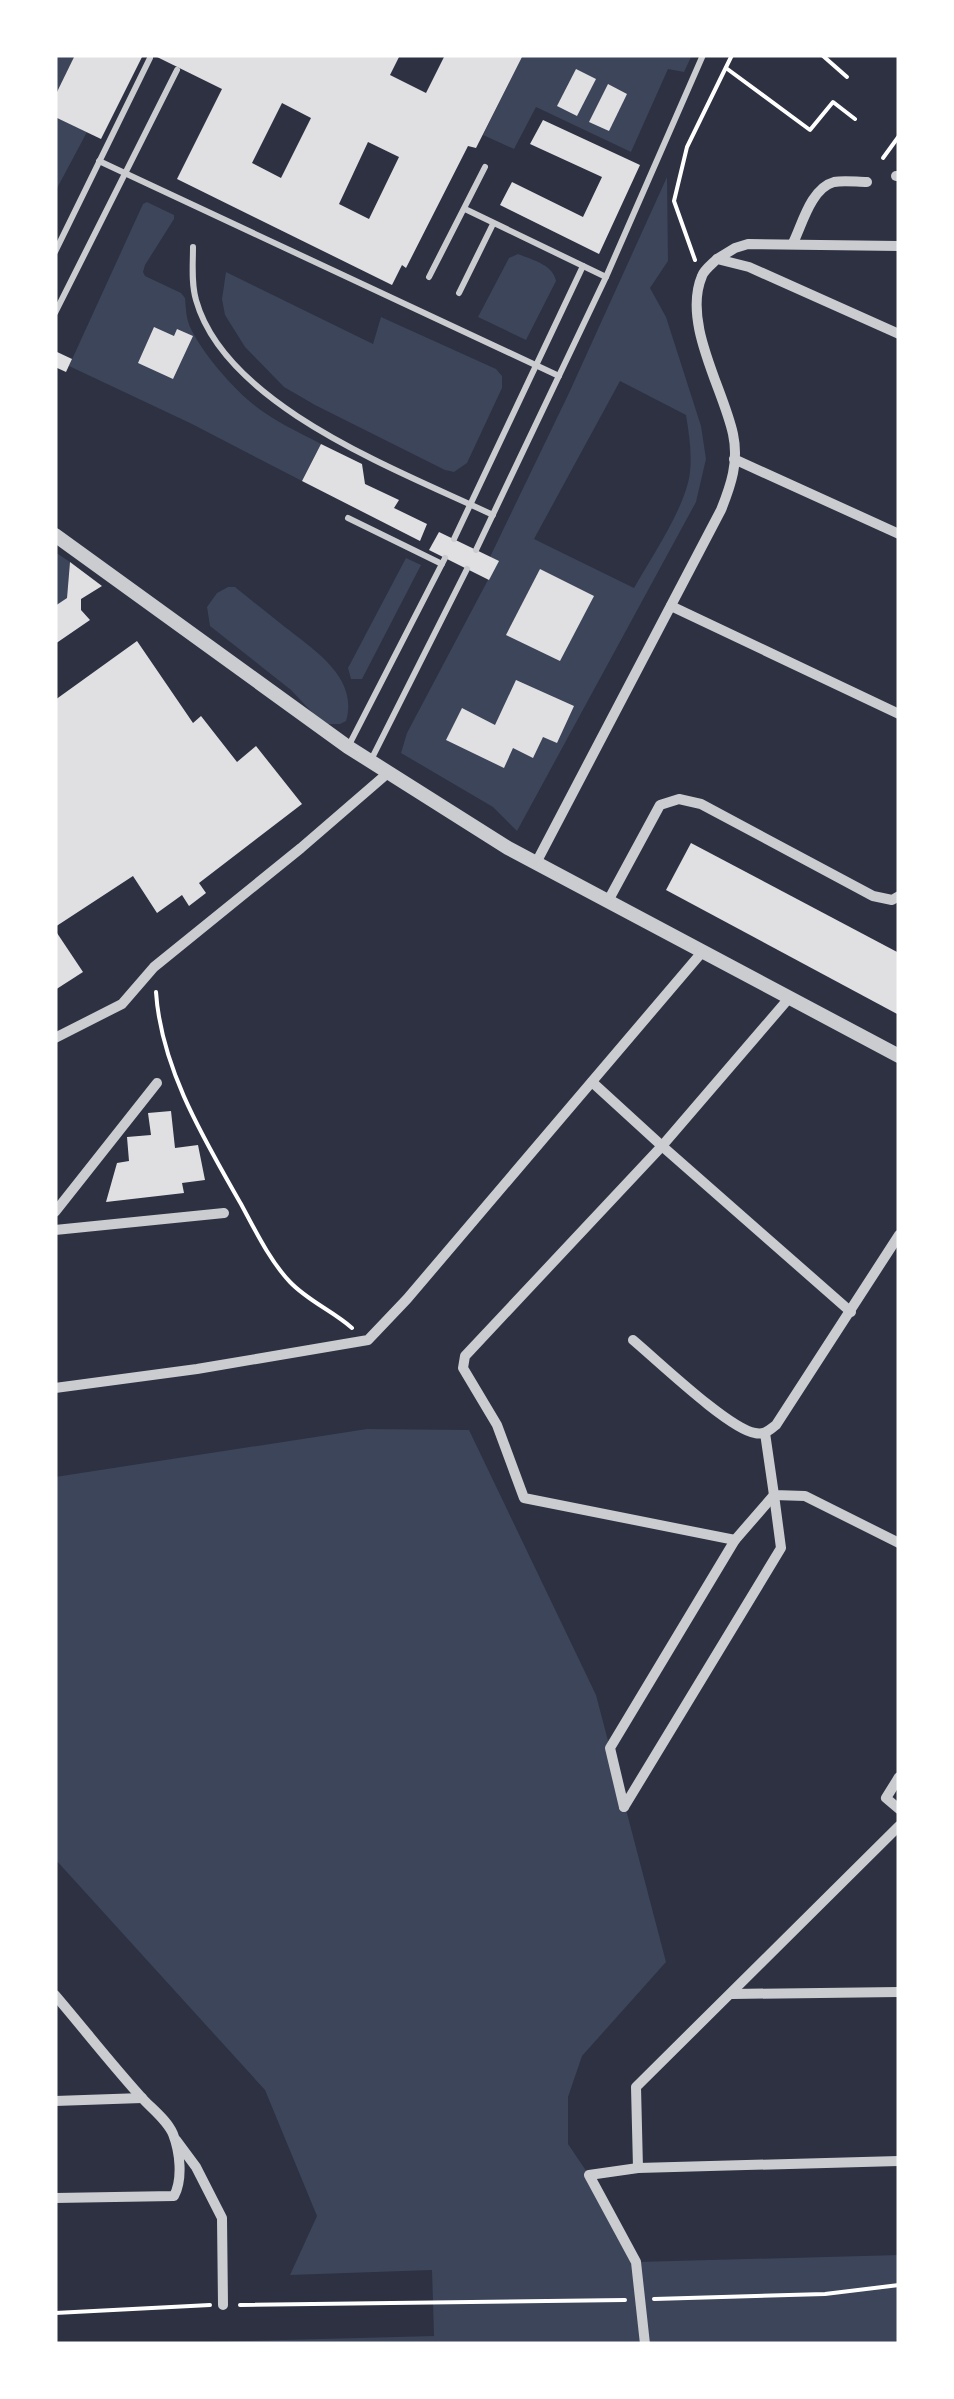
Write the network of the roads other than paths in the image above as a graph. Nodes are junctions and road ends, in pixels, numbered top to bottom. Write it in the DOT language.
graph roads {
  1 [pos="703,55"];
  2 [pos="150,58"];
  3 [pos="176,70"];
  4 [pos="99,161"];
  5 [pos="484,167"];
  6 [pos="125,174"];
  7 [pos="867,182"];
  8 [pos="465,209"];
  9 [pos="493,224"];
  10 [pos="793,243"];
  11 [pos="193,246"];
  12 [pos="899,246"];
  13 [pos="55,252"];
  14 [pos="717,259"];
  15 [pos="583,266"];
  16 [pos="606,276"];
  17 [pos="429,277"];
  18 [pos="459,293"];
  19 [pos="55,313"];
  20 [pos="899,334"];
  21 [pos="537,367"];
  22 [pos="559,376"];
  23 [pos="734,460"];
  24 [pos="471,504"];
  25 [pos="493,515"];
  26 [pos="348,518"];
  27 [pos="899,534"];
  28 [pos="55,535"];
  29 [pos="454,539"];
  30 [pos="476,550"];
  31 [pos="467,569"];
  32 [pos="671,606"];
  33 [pos="899,714"];
  34 [pos="348,747"];
  35 [pos="371,761"];
  36 [pos="389,772"];
  37 [pos="536,864"];
  38 [pos="899,896"];
  39 [pos="608,902"];
  40 [pos="702,951"];
  41 [pos="790,997"];
  42 [pos="55,1038"];
  43 [pos="899,1056"];
  44 [pos="592,1082"];
  45 [pos="156,1083"];
  46 [pos="662,1146"];
  47 [pos="55,1212"];
  48 [pos="224,1212"];
  49 [pos="55,1230"];
  50 [pos="899,1236"];
  51 [pos="851,1312"];
  52 [pos="633,1340"];
  53 [pos="55,1388"];
  54 [pos="765,1434"];
  55 [pos="774,1495"];
  56 [pos="734,1540"];
  57 [pos="899,1543"];
  58 [pos="899,1777"];
  59 [pos="899,1809"];
  60 [pos="899,1826"];
  61 [pos="899,1992"];
  62 [pos="55,1994"];
  63 [pos="732,1994"];
  64 [pos="142,2098"];
  65 [pos="55,2101"];
  66 [pos="173,2135"];
  67 [pos="899,2161"];
  68 [pos="638,2168"];
  69 [pos="55,2198"];
  70 [pos="223,2305"];
  71 [pos="645,2344"];
  1 -- 16 [label="lane"];
  2 -- 4 [label="lane"];
  3 -- 6 [label="lane"];
  4 -- 6 [label="lane"];
  4 -- 13 [label="lane"];
  5 -- 8 [label="lane"];
  6 -- 19 [label="lane"];
  6 -- 21 [label="lane"];
  7 -- 10 [label="street"];
  8 -- 9 [label="lane"];
  8 -- 17 [label="lane"];
  9 -- 15 [label="lane"];
  9 -- 18 [label="lane"];
  10 -- 12 [label="street"];
  10 -- 14 [label="street"];
  11 -- 24 [label="lane"];
  14 -- 20 [label="street"];
  14 -- 23 [label="street"];
  15 -- 16 [label="lane"];
  15 -- 21 [label="lane"];
  16 -- 22 [label="lane"];
  21 -- 22 [label="lane"];
  21 -- 24 [label="lane"];
  22 -- 25 [label="lane"];
  23 -- 27 [label="street"];
  23 -- 32 [label="street"];
  24 -- 25 [label="lane"];
  24 -- 29 [label="lane"];
  25 -- 30 [label="lane"];
  26 -- 34 [label="lane"];
  28 -- 34 [label="street"];
  31 -- 35 [label="lane"];
  32 -- 33 [label="street"];
  32 -- 37 [label="street"];
  34 -- 35 [label="street"];
  35 -- 36 [label="street"];
  36 -- 37 [label="street"];
  36 -- 42 [label="street"];
  37 -- 39 [label="street"];
  38 -- 39 [label="street"];
  39 -- 40 [label="street"];
  40 -- 41 [label="street"];
  40 -- 44 [label="street"];
  41 -- 43 [label="street"];
  41 -- 46 [label="street"];
  44 -- 46 [label="street"];
  44 -- 53 [label="street"];
  45 -- 47 [label="street"];
  46 -- 51 [label="street"];
  46 -- 56 [label="street"];
  48 -- 49 [label="street"];
  50 -- 51 [label="street"];
  51 -- 54 [label="street"];
  52 -- 54 [label="street"];
  54 -- 55 [label="street"];
  55 -- 56 [label="street"];
  55 -- 56 [label="street"];
  55 -- 57 [label="street"];
  58 -- 59 [label="street"];
  60 -- 63 [label="street"];
  61 -- 63 [label="street"];
  62 -- 64 [label="street"];
  63 -- 68 [label="street"];
  64 -- 65 [label="street"];
  64 -- 66 [label="street"];
  66 -- 69 [label="street"];
  66 -- 70 [label="street"];
  67 -- 68 [label="street"];
  68 -- 71 [label="street"];
}
